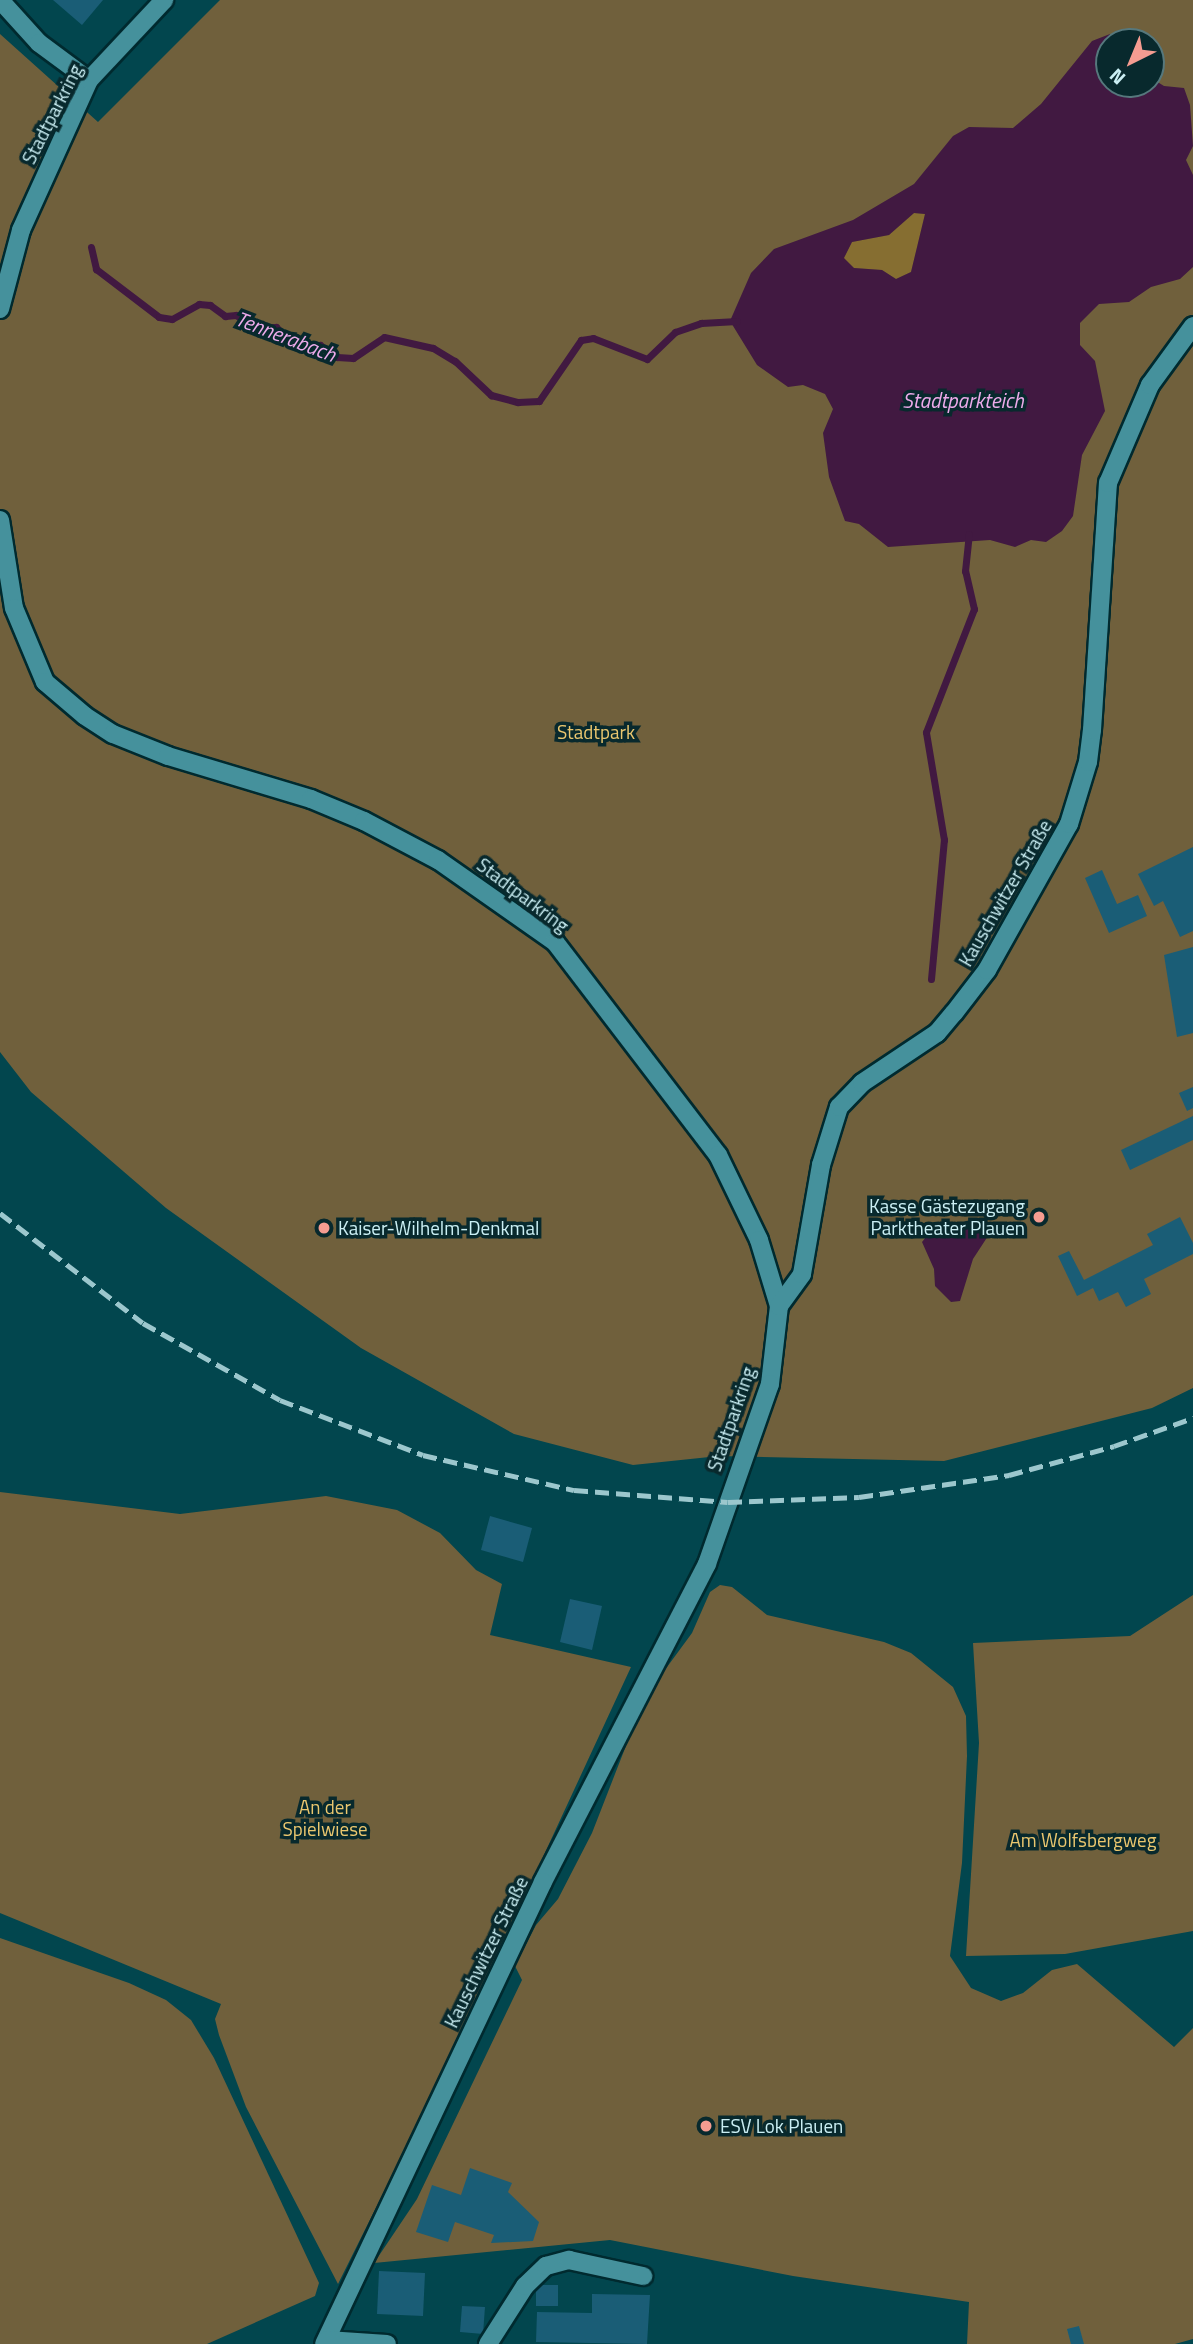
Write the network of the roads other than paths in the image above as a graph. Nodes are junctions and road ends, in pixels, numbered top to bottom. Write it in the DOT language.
graph roads {
  1 [pos="0,0"];
  2 [pos="164,0"];
  3 [pos="89,80"];
  4 [pos="0,309"];
  5 [pos="1193,326"];
  6 [pos="0,520"];
  7 [pos="779,1306"];
  8 [pos="696,1584"];
  9 [pos="643,2276"];
  10 [pos="326,2342"];
  11 [pos="387,2344"];
  12 [pos="488,2344"];
  1 -- 3 [label="street"];
  2 -- 3 [label="street, Stadtparkring"];
  3 -- 4 [label="street, Stadtparkring"];
  5 -- 7 [label="street, Kauschwitzer Straße"];
  6 -- 7 [label="street, Stadtparkring"];
  7 -- 8 [label="street, Stadtparkring"];
  8 -- 10 [label="street, Kauschwitzer Straße"];
  9 -- 12 [label="street"];
  10 -- 11 [label="street"];
}
